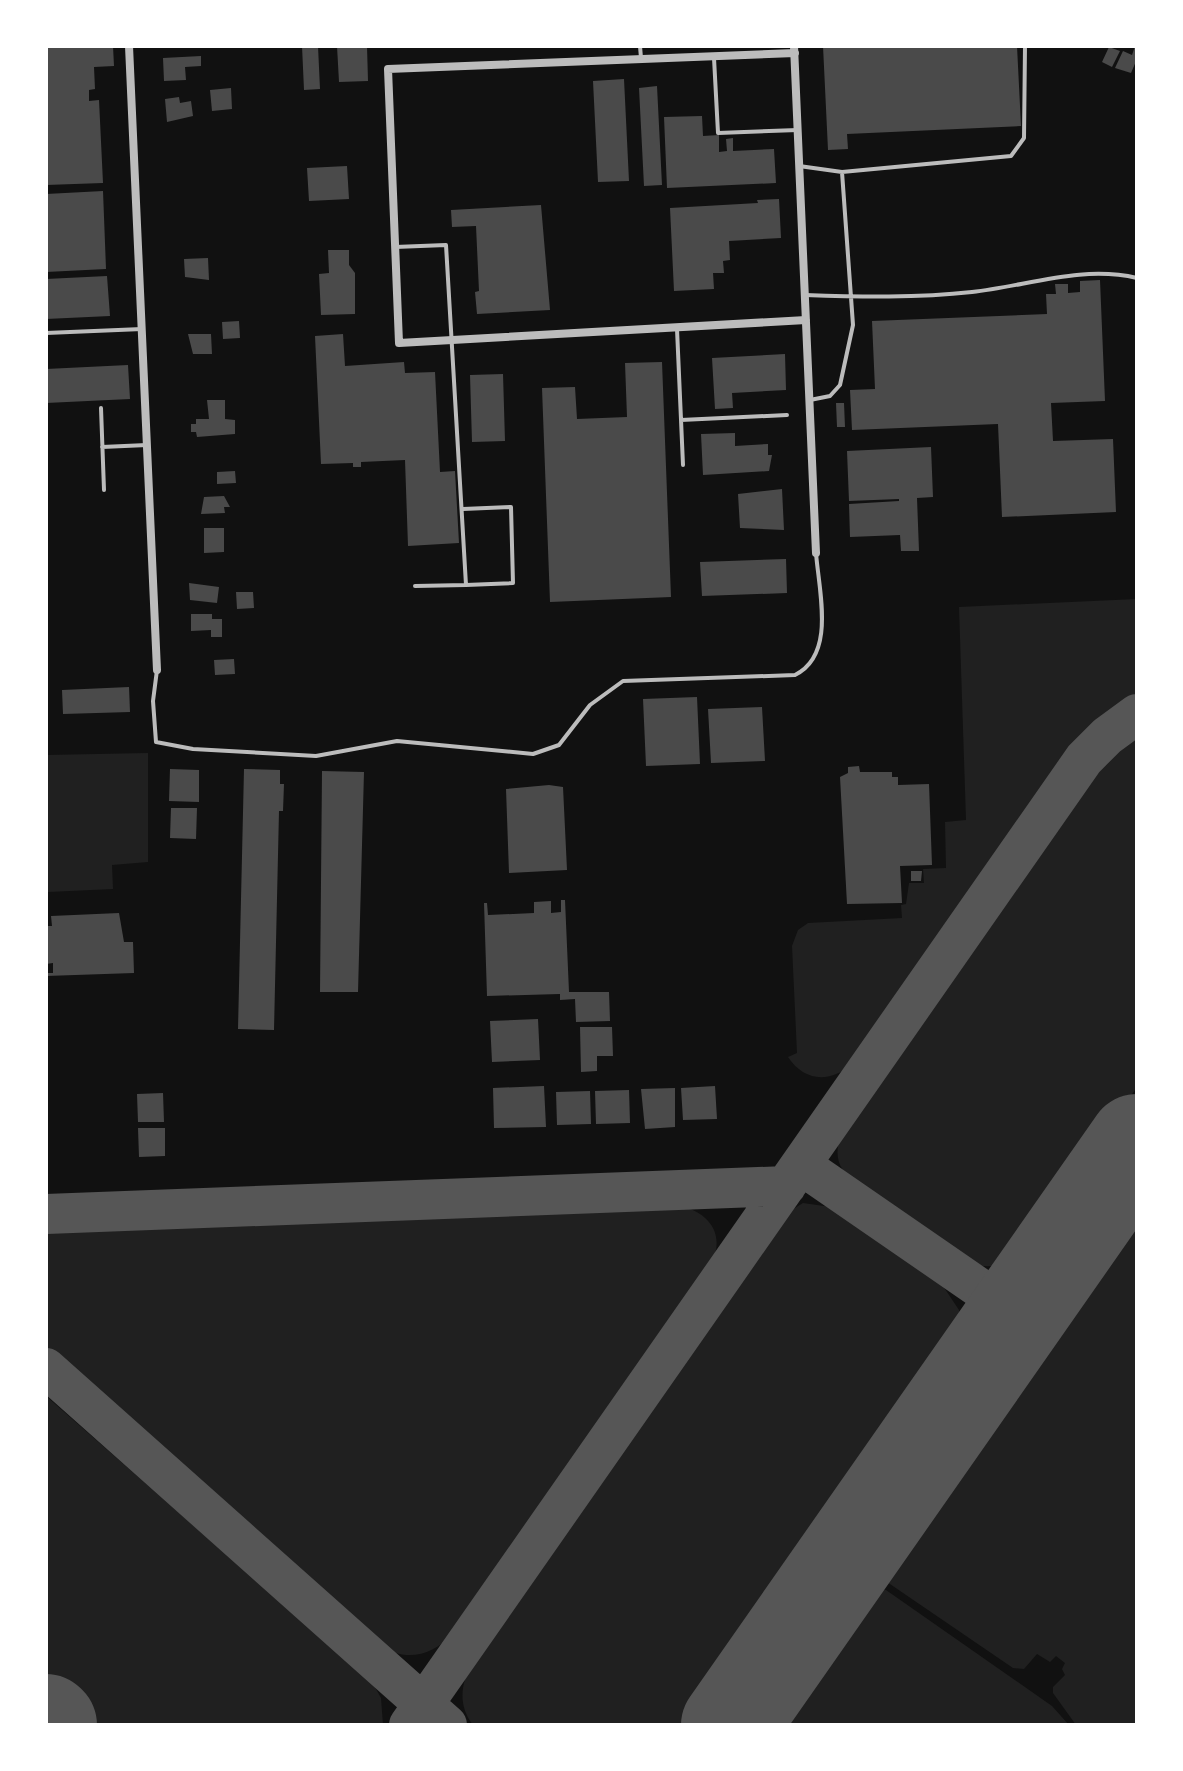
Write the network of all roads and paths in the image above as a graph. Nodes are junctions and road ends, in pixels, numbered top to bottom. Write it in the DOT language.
graph roads {
  1 [pos="129,46"];
  2 [pos="640,46"];
  3 [pos="1025,46"];
  4 [pos="794,50"];
  5 [pos="713,55"];
  6 [pos="641,58"];
  7 [pos="798,130"];
  8 [pos="799,166"];
  9 [pos="842,172"];
  10 [pos="395,247"];
  11 [pos="1137,278"];
  12 [pos="805,295"];
  13 [pos="852,297"];
  14 [pos="806,320"];
  15 [pos="142,329"];
  16 [pos="677,329"];
  17 [pos="46,333"];
  18 [pos="451,340"];
  19 [pos="810,400"];
  20 [pos="101,408"];
  21 [pos="787,415"];
  22 [pos="681,420"];
  23 [pos="147,445"];
  24 [pos="102,447"];
  25 [pos="683,465"];
  26 [pos="104,490"];
  27 [pos="463,509"];
  28 [pos="816,553"];
  29 [pos="466,585"];
  30 [pos="415,586"];
  31 [pos="157,670"];
  1 -- 15 [label="street"];
  2 -- 6 [label="lane"];
  3 -- 9 [label="lane"];
  4 -- 5 [label="street"];
  4 -- 7 [label="street"];
  5 -- 6 [label="street"];
  5 -- 7 [label="lane"];
  6 -- 10 [label="street"];
  7 -- 8 [label="street"];
  8 -- 9 [label="lane"];
  8 -- 12 [label="street"];
  9 -- 13 [label="lane"];
  10 -- 18 [label="lane"];
  10 -- 18 [label="street"];
  11 -- 13 [label="lane"];
  12 -- 13 [label="lane"];
  12 -- 14 [label="street"];
  13 -- 19 [label="lane"];
  14 -- 16 [label="street"];
  14 -- 19 [label="street"];
  15 -- 17 [label="lane"];
  15 -- 23 [label="street"];
  16 -- 18 [label="street"];
  16 -- 22 [label="lane"];
  18 -- 27 [label="lane"];
  19 -- 28 [label="street"];
  20 -- 24 [label="lane"];
  21 -- 22 [label="lane"];
  22 -- 25 [label="lane"];
  23 -- 24 [label="lane"];
  23 -- 31 [label="street"];
  24 -- 26 [label="lane"];
  27 -- 29 [label="lane"];
  27 -- 29 [label="lane"];
  28 -- 31 [label="lane"];
  29 -- 30 [label="lane"];
}
